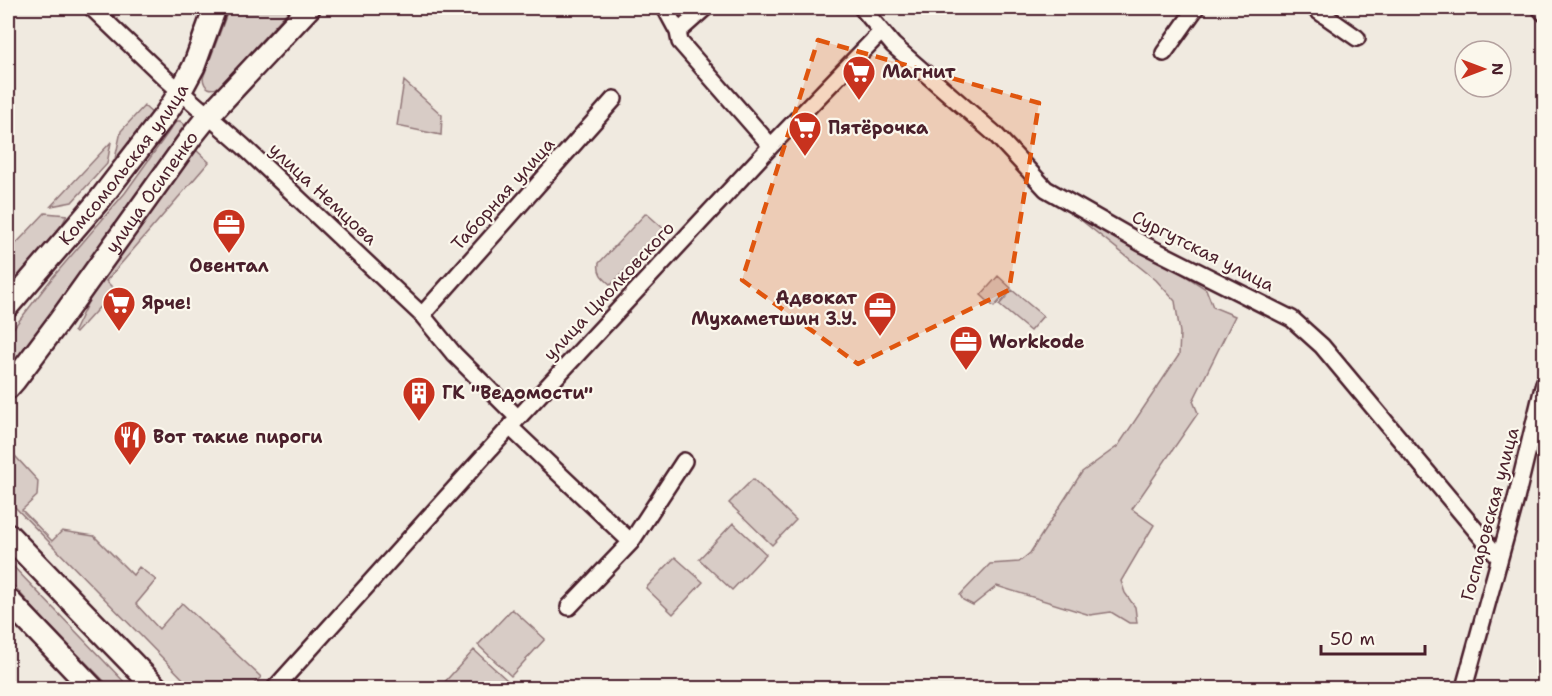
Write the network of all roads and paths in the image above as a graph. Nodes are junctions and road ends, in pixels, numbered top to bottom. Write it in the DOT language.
graph roads {
  1 [pos="92,8"];
  2 [pos="215,8"];
  3 [pos="309,8"];
  4 [pos="665,8"];
  5 [pos="705,8"];
  6 [pos="862,8"];
  7 [pos="1196,8"];
  8 [pos="1314,8"];
  9 [pos="1540,8"];
  10 [pos="1545,13"];
  11 [pos="678,32"];
  12 [pos="881,32"];
  13 [pos="1358,38"];
  14 [pos="1164,54"];
  15 [pos="180,92"];
  16 [pos="614,99"];
  17 [pos="208,116"];
  18 [pos="771,146"];
  19 [pos="8,306"];
  20 [pos="422,315"];
  21 [pos="1545,384"];
  22 [pos="8,388"];
  23 [pos="514,422"];
  24 [pos="684,461"];
  25 [pos="8,535"];
  26 [pos="631,542"];
  27 [pos="1499,558"];
  28 [pos="8,600"];
  29 [pos="569,607"];
  30 [pos="92,688"];
  31 [pos="156,688"];
  32 [pos="275,688"];
  33 [pos="1464,688"];
  1 -- 15 [label="street, улица Немцова"];
  2 -- 15 [label="main road, Комсомольская улица"];
  3 -- 17 [label="main road, улица Осипенко"];
  4 -- 11 [label="street"];
  5 -- 11 [label="street"];
  6 -- 12 [label="street, Сургутская улица"];
  7 -- 14 [label="street"];
  8 -- 13 [label="street"];
  9 -- 10 [label="street"];
  11 -- 18 [label="street"];
  12 -- 18 [label="street, улица Циолковского"];
  12 -- 27 [label="street, Сургутская улица"];
  15 -- 17 [label="street, улица Немцова"];
  15 -- 19 [label="main road, Комсомольская улица"];
  16 -- 20 [label="street, Таборная улица"];
  17 -- 20 [label="street, улица Немцова"];
  17 -- 22 [label="main road, улица Осипенко"];
  18 -- 23 [label="street, улица Циолковского"];
  20 -- 23 [label="street, улица Немцова"];
  21 -- 27 [label="street, Госпаровская улица"];
  23 -- 26 [label="street, улица Немцова"];
  23 -- 32 [label="street, улица Циолковского"];
  24 -- 26 [label="street"];
  25 -- 31 [label="main road"];
  26 -- 29 [label="street"];
  27 -- 33 [label="street, Госпаровская улица"];
  28 -- 30 [label="main road"];
}
